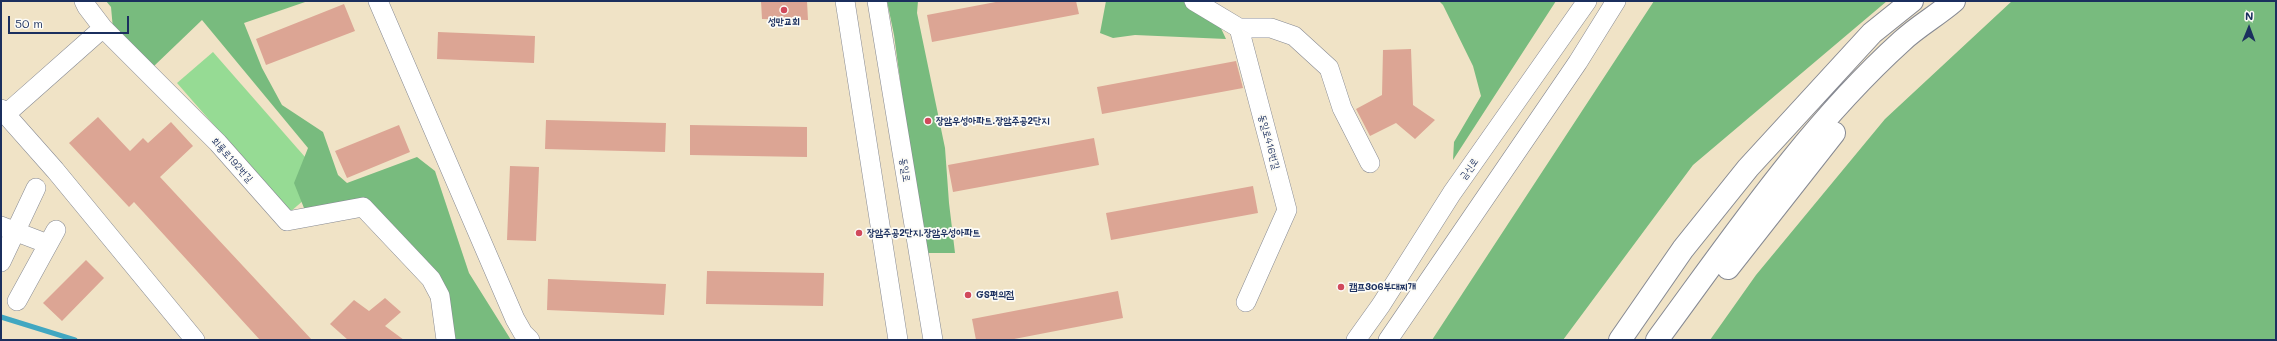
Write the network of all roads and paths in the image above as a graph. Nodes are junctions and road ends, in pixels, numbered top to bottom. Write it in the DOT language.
graph roads {
  1 [pos="84,1"];
  2 [pos="378,1"];
  3 [pos="845,1"];
  4 [pos="877,1"];
  5 [pos="1194,1"];
  6 [pos="1587,1"];
  7 [pos="1616,1"];
  8 [pos="1912,1"];
  9 [pos="1916,1"];
  10 [pos="1951,4"];
  11 [pos="103,28"];
  12 [pos="1239,28"];
  13 [pos="3,112"];
  14 [pos="1370,163"];
  15 [pos="36,188"];
  16 [pos="9,228"];
  17 [pos="1,262"];
  18 [pos="17,300"];
  19 [pos="1246,302"];
  20 [pos="195,340"];
  21 [pos="446,340"];
  22 [pos="530,340"];
  23 [pos="898,340"];
  24 [pos="933,340"];
  25 [pos="1356,340"];
  26 [pos="1388,340"];
  27 [pos="1620,340"];
  28 [pos="1642,340"];
  29 [pos="1657,340"];
  30 [pos="1675,340"];
  1 -- 11 [label="street"];
  2 -- 22 [label="street"];
  3 -- 23 [label="street"];
  4 -- 24 [label="street, 동일로"];
  5 -- 12 [label="street"];
  6 -- 25 [label="street, 금신로"];
  7 -- 26 [label="street"];
  8 -- 27 [label="highway"];
  9 -- 28 [label="highway"];
  10 -- 29 [label="highway"];
  10 -- 30 [label="highway"];
  11 -- 13 [label="street"];
  11 -- 21 [label="street, 회룡로192번길"];
  12 -- 14 [label="street"];
  12 -- 19 [label="street, 동일로416번길"];
  13 -- 20 [label="street"];
  15 -- 16 [label="street"];
  16 -- 17 [label="street"];
  16 -- 18 [label="street"];
}
